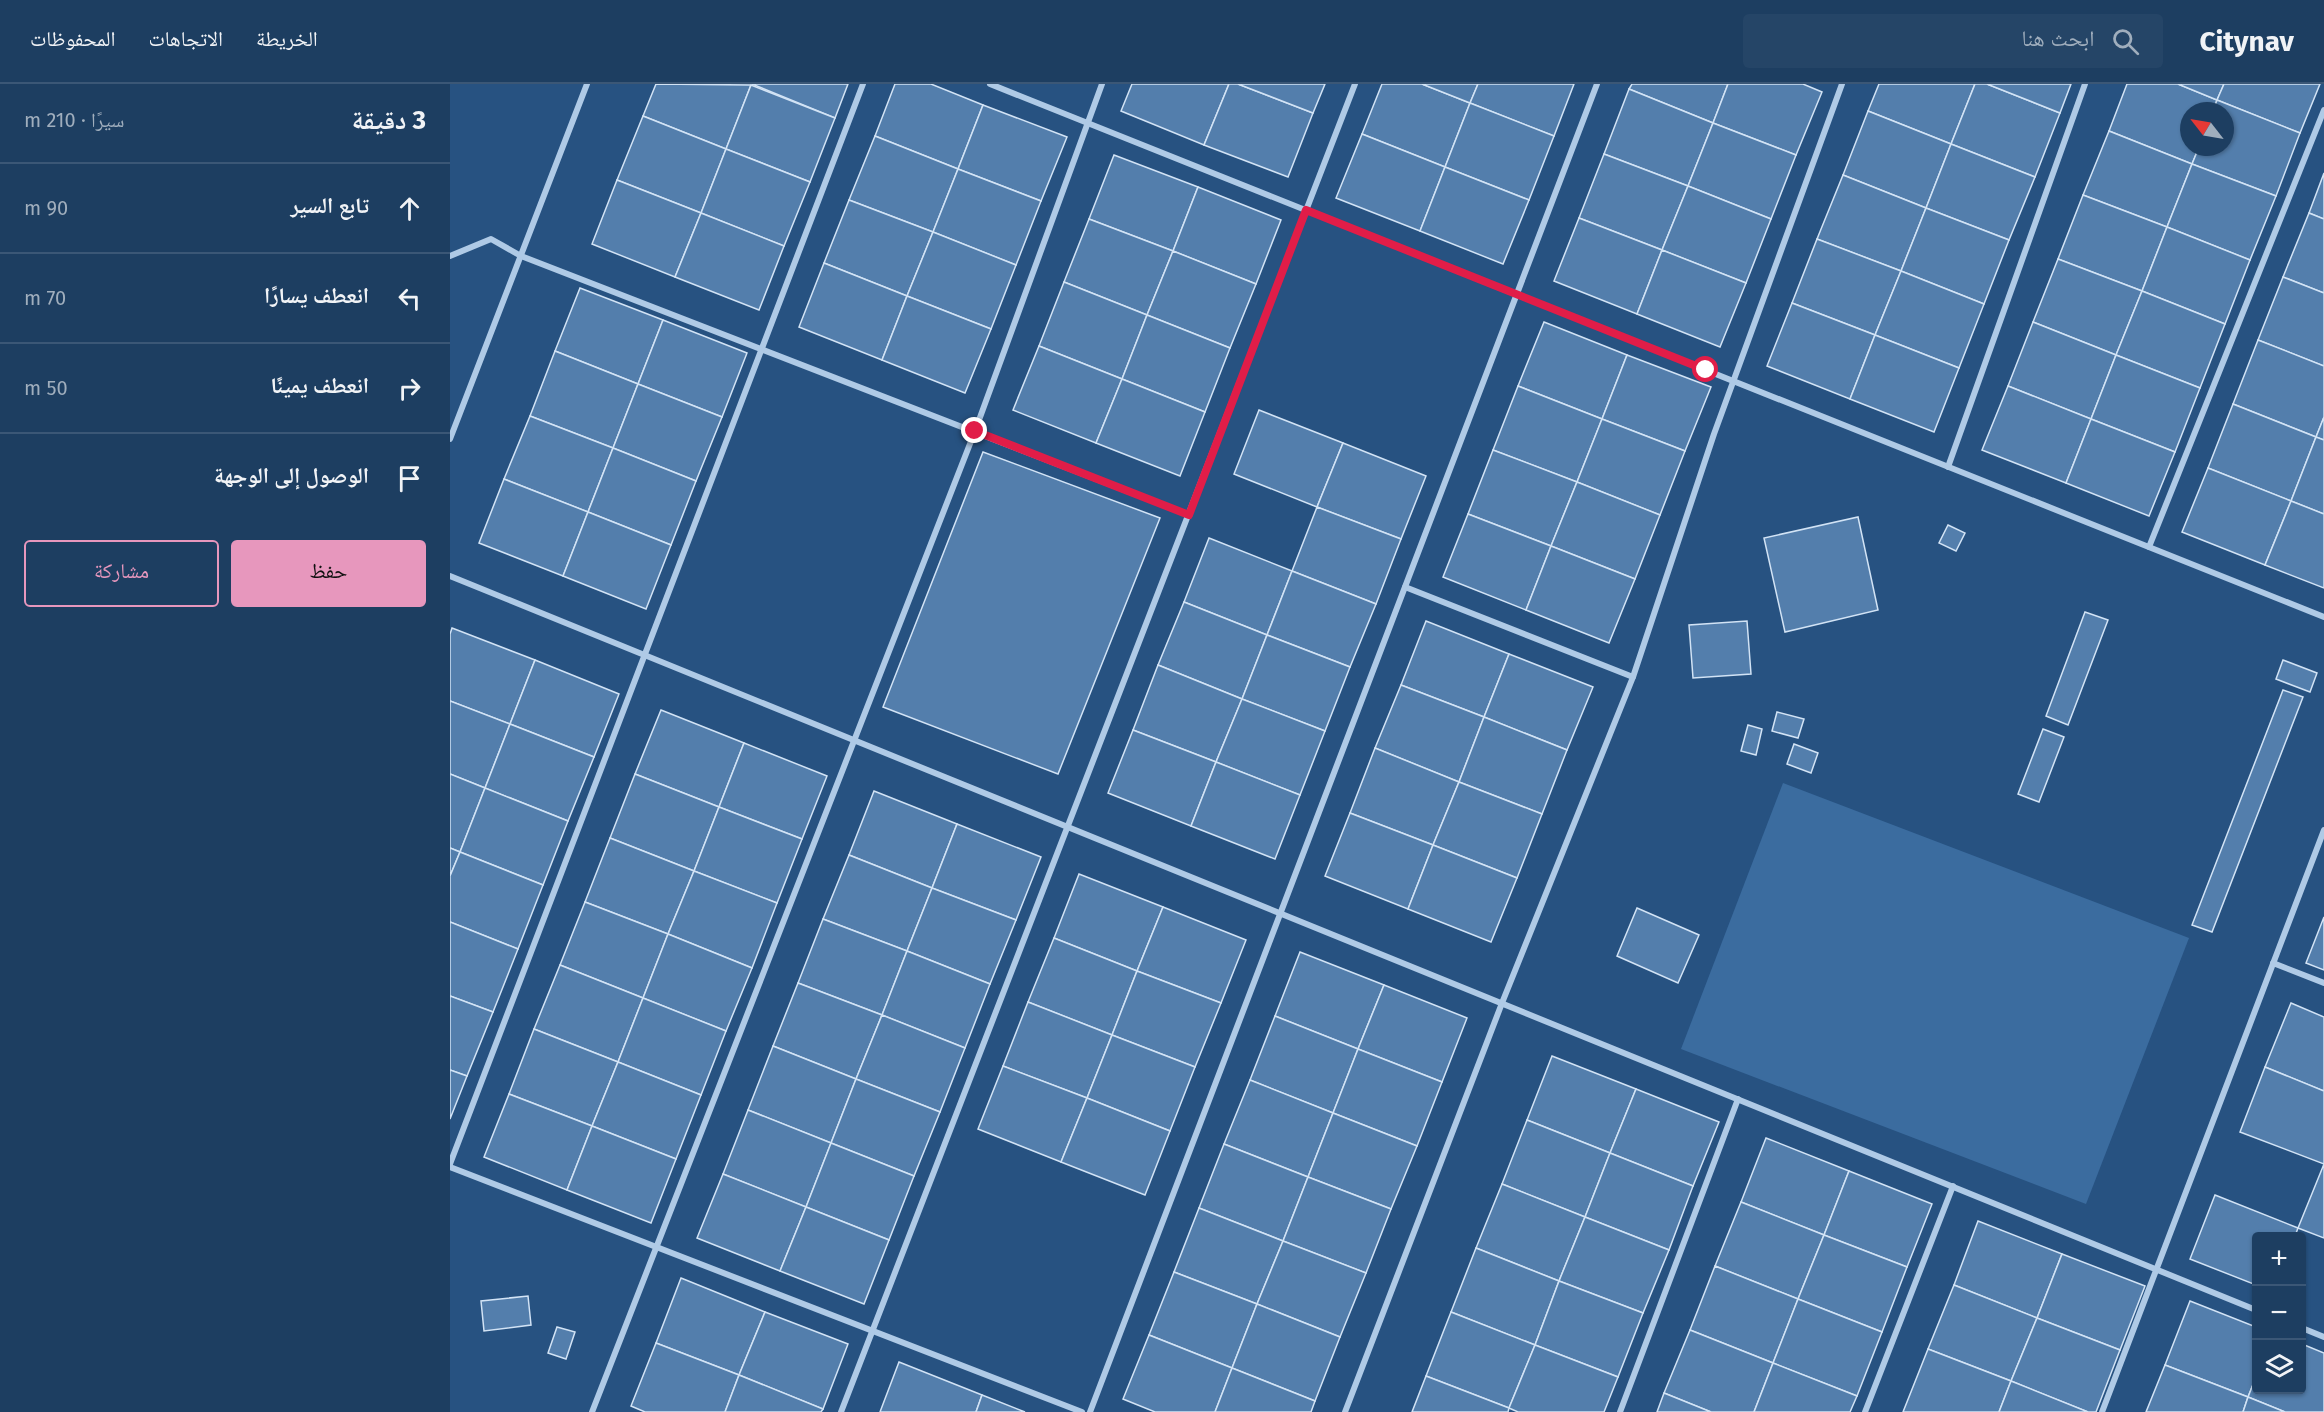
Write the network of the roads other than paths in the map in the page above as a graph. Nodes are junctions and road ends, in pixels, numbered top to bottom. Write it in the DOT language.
graph roads {
  1 [pos="587,84"];
  2 [pos="863,84"];
  3 [pos="990,84"];
  4 [pos="1102,84"];
  5 [pos="1355,84"];
  6 [pos="1597,84"];
  7 [pos="1842,84"];
  8 [pos="2085,84"];
  9 [pos="2324,110"];
  10 [pos="1087,123"];
  11 [pos="1306,210"];
  12 [pos="450,256"];
  13 [pos="521,256"];
  14 [pos="1517,295"];
  15 [pos="761,349"];
  16 [pos="1733,381"];
  17 [pos="975,431"];
  18 [pos="450,439"];
  19 [pos="1948,467"];
  20 [pos="1189,515"];
  21 [pos="2149,547"];
  22 [pos="450,576"];
  23 [pos="1405,587"];
  24 [pos="2324,617"];
  25 [pos="644,655"];
  26 [pos="1633,676"];
  27 [pos="854,740"];
  28 [pos="1068,827"];
  29 [pos="2324,830"];
  30 [pos="1281,913"];
  31 [pos="2273,963"];
  32 [pos="2324,983"];
  33 [pos="1502,1003"];
  34 [pos="1738,1099"];
  35 [pos="450,1165"];
  36 [pos="1953,1186"];
  37 [pos="656,1246"];
  38 [pos="2156,1270"];
  39 [pos="2252,1308"];
  40 [pos="2306,1330"];
  41 [pos="873,1331"];
  42 [pos="2324,1337"];
  43 [pos="592,1412"];
  44 [pos="841,1412"];
  45 [pos="1082,1412"];
  46 [pos="1090,1412"];
  47 [pos="1345,1412"];
  48 [pos="1620,1412"];
  49 [pos="1865,1412"];
  50 [pos="2102,1412"];
  1 -- 13 [label="street"];
  2 -- 15 [label="street"];
  3 -- 10 [label="street"];
  4 -- 10 [label="street"];
  5 -- 11 [label="street"];
  6 -- 14 [label="street"];
  7 -- 16 [label="street"];
  8 -- 19 [label="street"];
  9 -- 21 [label="street"];
  10 -- 11 [label="street"];
  10 -- 17 [label="street"];
  11 -- 14 [label="street"];
  11 -- 20 [label="street"];
  12 -- 13 [label="street"];
  13 -- 15 [label="street"];
  13 -- 18 [label="street"];
  14 -- 16 [label="street"];
  14 -- 23 [label="street"];
  15 -- 17 [label="street"];
  15 -- 25 [label="street"];
  16 -- 19 [label="street"];
  16 -- 26 [label="street"];
  17 -- 20 [label="street"];
  17 -- 27 [label="street"];
  19 -- 21 [label="street"];
  20 -- 28 [label="street"];
  21 -- 24 [label="street"];
  22 -- 25 [label="street"];
  23 -- 26 [label="street"];
  23 -- 30 [label="street"];
  25 -- 27 [label="street"];
  25 -- 35 [label="street"];
  26 -- 33 [label="street"];
  27 -- 28 [label="street"];
  27 -- 37 [label="street"];
  28 -- 30 [label="street"];
  28 -- 41 [label="street"];
  29 -- 31 [label="street"];
  30 -- 33 [label="street"];
  30 -- 46 [label="street"];
  31 -- 32 [label="street"];
  31 -- 38 [label="street"];
  33 -- 34 [label="street"];
  33 -- 47 [label="street"];
  34 -- 36 [label="street"];
  34 -- 48 [label="street"];
  35 -- 37 [label="street"];
  36 -- 38 [label="street"];
  36 -- 49 [label="street"];
  37 -- 41 [label="street"];
  37 -- 43 [label="street"];
  38 -- 39 [label="street"];
  38 -- 50 [label="street"];
  40 -- 42 [label="street"];
  41 -- 44 [label="street"];
  41 -- 45 [label="street"];
}
